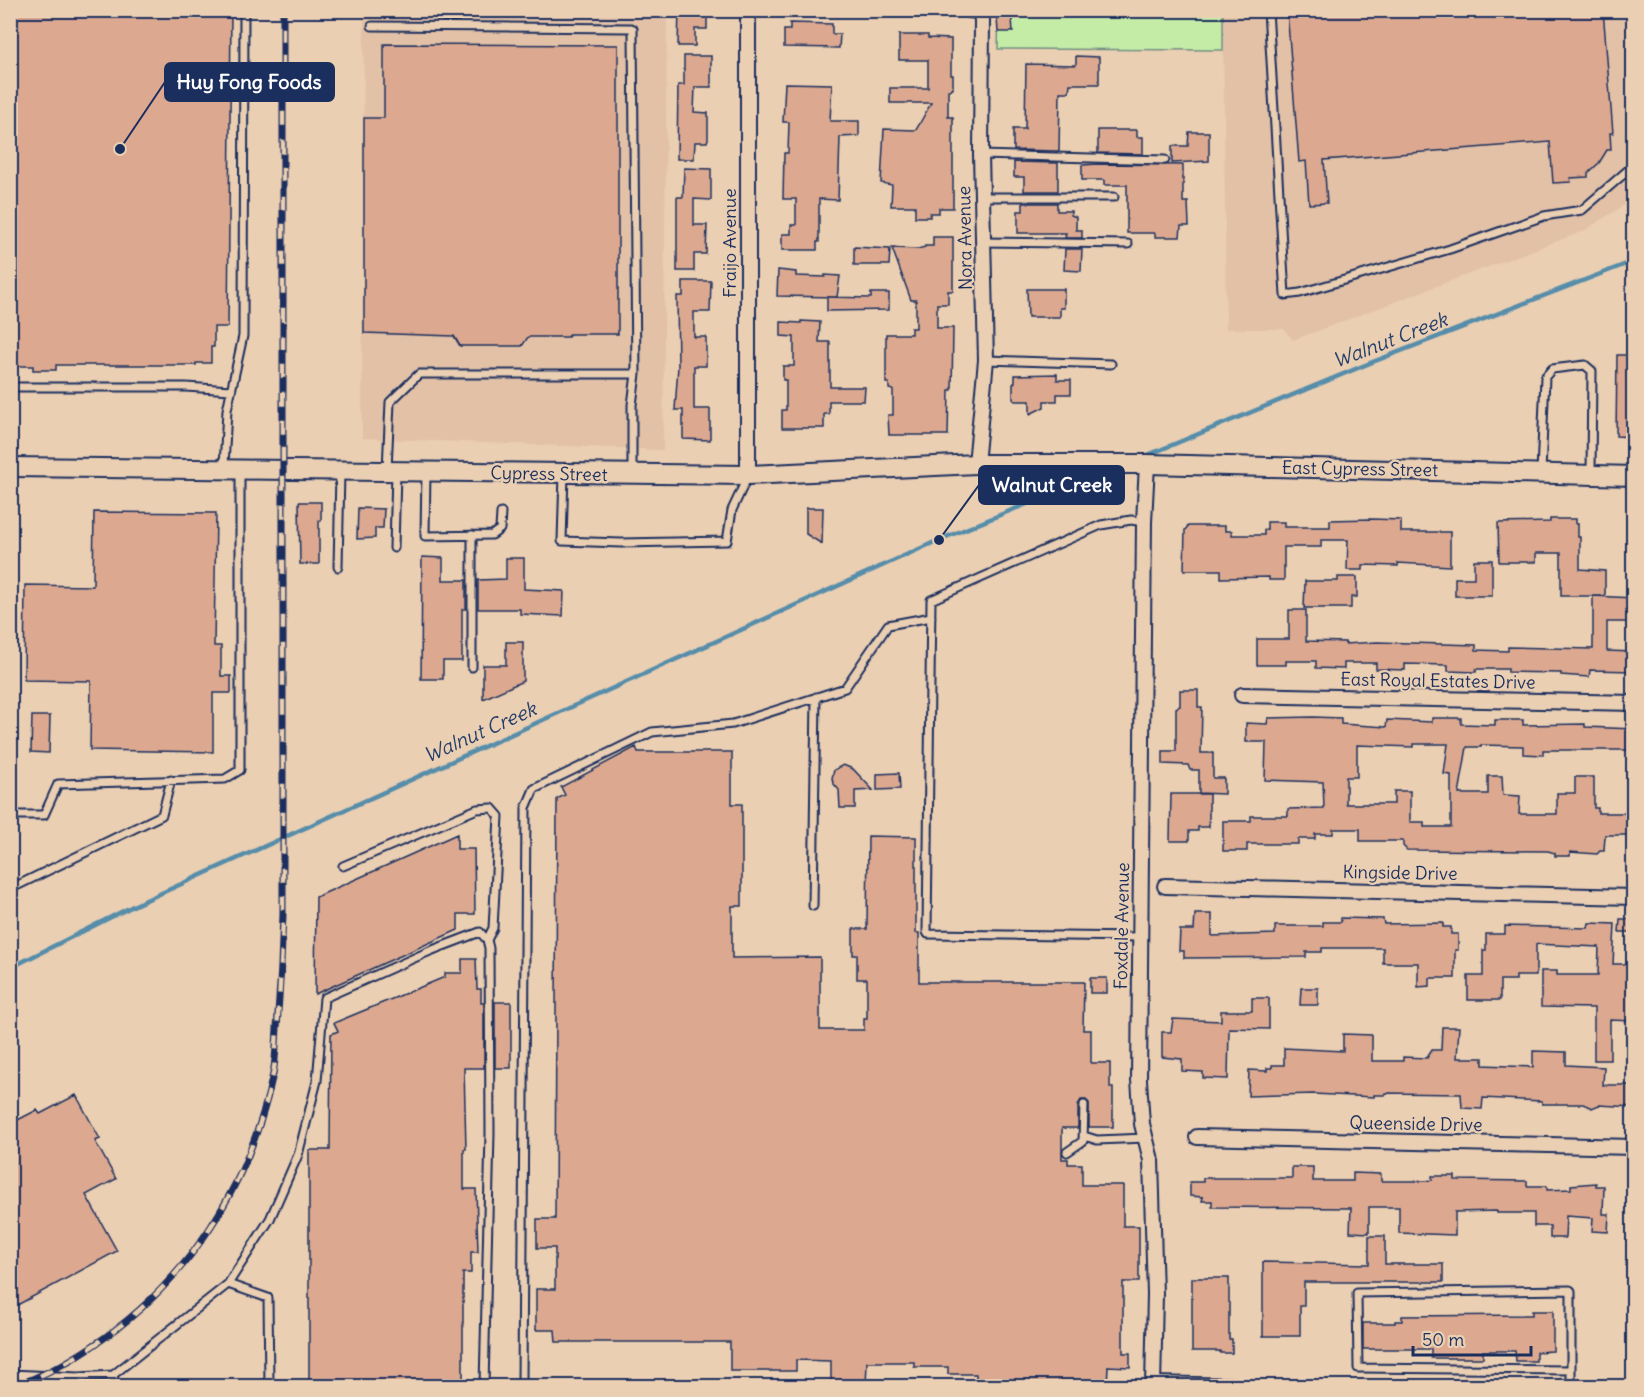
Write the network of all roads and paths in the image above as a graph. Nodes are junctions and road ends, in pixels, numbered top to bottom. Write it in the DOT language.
graph roads {
  1 [pos="244,10"];
  2 [pos="748,10"];
  3 [pos="969,10"];
  4 [pos="1268,10"];
  5 [pos="980,11"];
  6 [pos="372,26"];
  7 [pos="981,155"];
  8 [pos="1165,160"];
  9 [pos="1634,165"];
  10 [pos="982,197"];
  11 [pos="1114,197"];
  12 [pos="982,242"];
  13 [pos="1128,244"];
  14 [pos="986,360"];
  15 [pos="1111,364"];
  16 [pos="636,374"];
  17 [pos="10,387"];
  18 [pos="231,390"];
  19 [pos="976,464"];
  20 [pos="1087,464"];
  21 [pos="1147,466"];
  22 [pos="10,467"];
  23 [pos="232,470"];
  24 [pos="340,472"];
  25 [pos="391,472"];
  26 [pos="426,472"];
  27 [pos="1541,473"];
  28 [pos="564,474"];
  29 [pos="632,474"];
  30 [pos="1591,475"];
  31 [pos="748,476"];
  32 [pos="1634,476"];
  33 [pos="501,513"];
  34 [pos="1144,522"];
  35 [pos="472,536"];
  36 [pos="394,548"];
  37 [pos="338,567"];
  38 [pos="931,617"];
  39 [pos="472,667"];
  40 [pos="1242,695"];
  41 [pos="816,698"];
  42 [pos="1634,703"];
  43 [pos="171,780"];
  44 [pos="10,815"];
  45 [pos="343,866"];
  46 [pos="1165,886"];
  47 [pos="10,889"];
  48 [pos="1634,897"];
  49 [pos="813,906"];
  50 [pos="1140,937"];
  51 [pos="487,940"];
  52 [pos="1084,1105"];
  53 [pos="1084,1136"];
  54 [pos="1197,1137"];
  55 [pos="1146,1138"];
  56 [pos="1634,1148"];
  57 [pos="1067,1152"];
  58 [pos="228,1284"];
  59 [pos="1571,1370"];
  60 [pos="10,1374"];
  61 [pos="113,1375"];
  62 [pos="1154,1385"];
  63 [pos="115,1386"];
  64 [pos="268,1386"];
  65 [pos="484,1386"];
  66 [pos="525,1386"];
  67 [pos="1236,1386"];
  68 [pos="1571,1386"];
  1 -- 18 [label="lane"];
  2 -- 31 [label="street, Fraijo Avenue"];
  3 -- 5 [label="street"];
  4 -- 9 [label="lane"];
  5 -- 7 [label="street, Nora Avenue"];
  6 -- 16 [label="lane"];
  7 -- 8 [label="lane"];
  7 -- 10 [label="street, Nora Avenue"];
  10 -- 11 [label="lane"];
  10 -- 12 [label="street, Nora Avenue"];
  12 -- 13 [label="lane"];
  12 -- 14 [label="street, Nora Avenue"];
  14 -- 15 [label="lane"];
  14 -- 19 [label="street, Nora Avenue"];
  16 -- 25 [label="lane"];
  16 -- 29 [label="lane"];
  17 -- 18 [label="lane"];
  18 -- 23 [label="lane"];
  19 -- 20 [label="street, Cypress Street"];
  19 -- 31 [label="street, Cypress Street"];
  20 -- 21 [label="street, East Cypress Street"];
  21 -- 27 [label="street, East Cypress Street"];
  21 -- 34 [label="street, Foxdale Avenue"];
  22 -- 23 [label="street, Cypress Street"];
  23 -- 24 [label="street, Cypress Street"];
  23 -- 43 [label="lane"];
  24 -- 25 [label="street, Cypress Street"];
  24 -- 37 [label="lane"];
  25 -- 26 [label="street, Cypress Street"];
  25 -- 36 [label="lane"];
  26 -- 28 [label="street, Cypress Street"];
  26 -- 35 [label="lane"];
  27 -- 30 [label="street, East Cypress Street"];
  27 -- 30 [label="lane"];
  28 -- 29 [label="street, Cypress Street"];
  28 -- 31 [label="lane"];
  29 -- 31 [label="street, Cypress Street"];
  30 -- 32 [label="street, East Cypress Street"];
  33 -- 35 [label="lane"];
  34 -- 38 [label="lane"];
  34 -- 50 [label="street, Foxdale Avenue"];
  35 -- 39 [label="lane"];
  38 -- 41 [label="lane"];
  38 -- 50 [label="lane"];
  40 -- 42 [label="street, East Royal Estates Drive"];
  41 -- 49 [label="lane"];
  41 -- 66 [label="lane"];
  43 -- 44 [label="lane"];
  43 -- 47 [label="lane"];
  45 -- 51 [label="lane"];
  46 -- 48 [label="street, Kingside Drive"];
  50 -- 55 [label="street, Foxdale Avenue"];
  51 -- 58 [label="lane"];
  51 -- 65 [label="lane"];
  52 -- 53 [label="lane"];
  53 -- 55 [label="lane"];
  53 -- 57 [label="lane"];
  54 -- 56 [label="street, Queenside Drive"];
  55 -- 62 [label="street, Foxdale Avenue"];
  58 -- 61 [label="lane"];
  58 -- 64 [label="lane"];
  59 -- 59 [label="lane"];
  59 -- 68 [label="lane"];
  60 -- 61 [label="lane"];
  61 -- 63 [label="lane"];
  62 -- 67 [label="street"];
}
